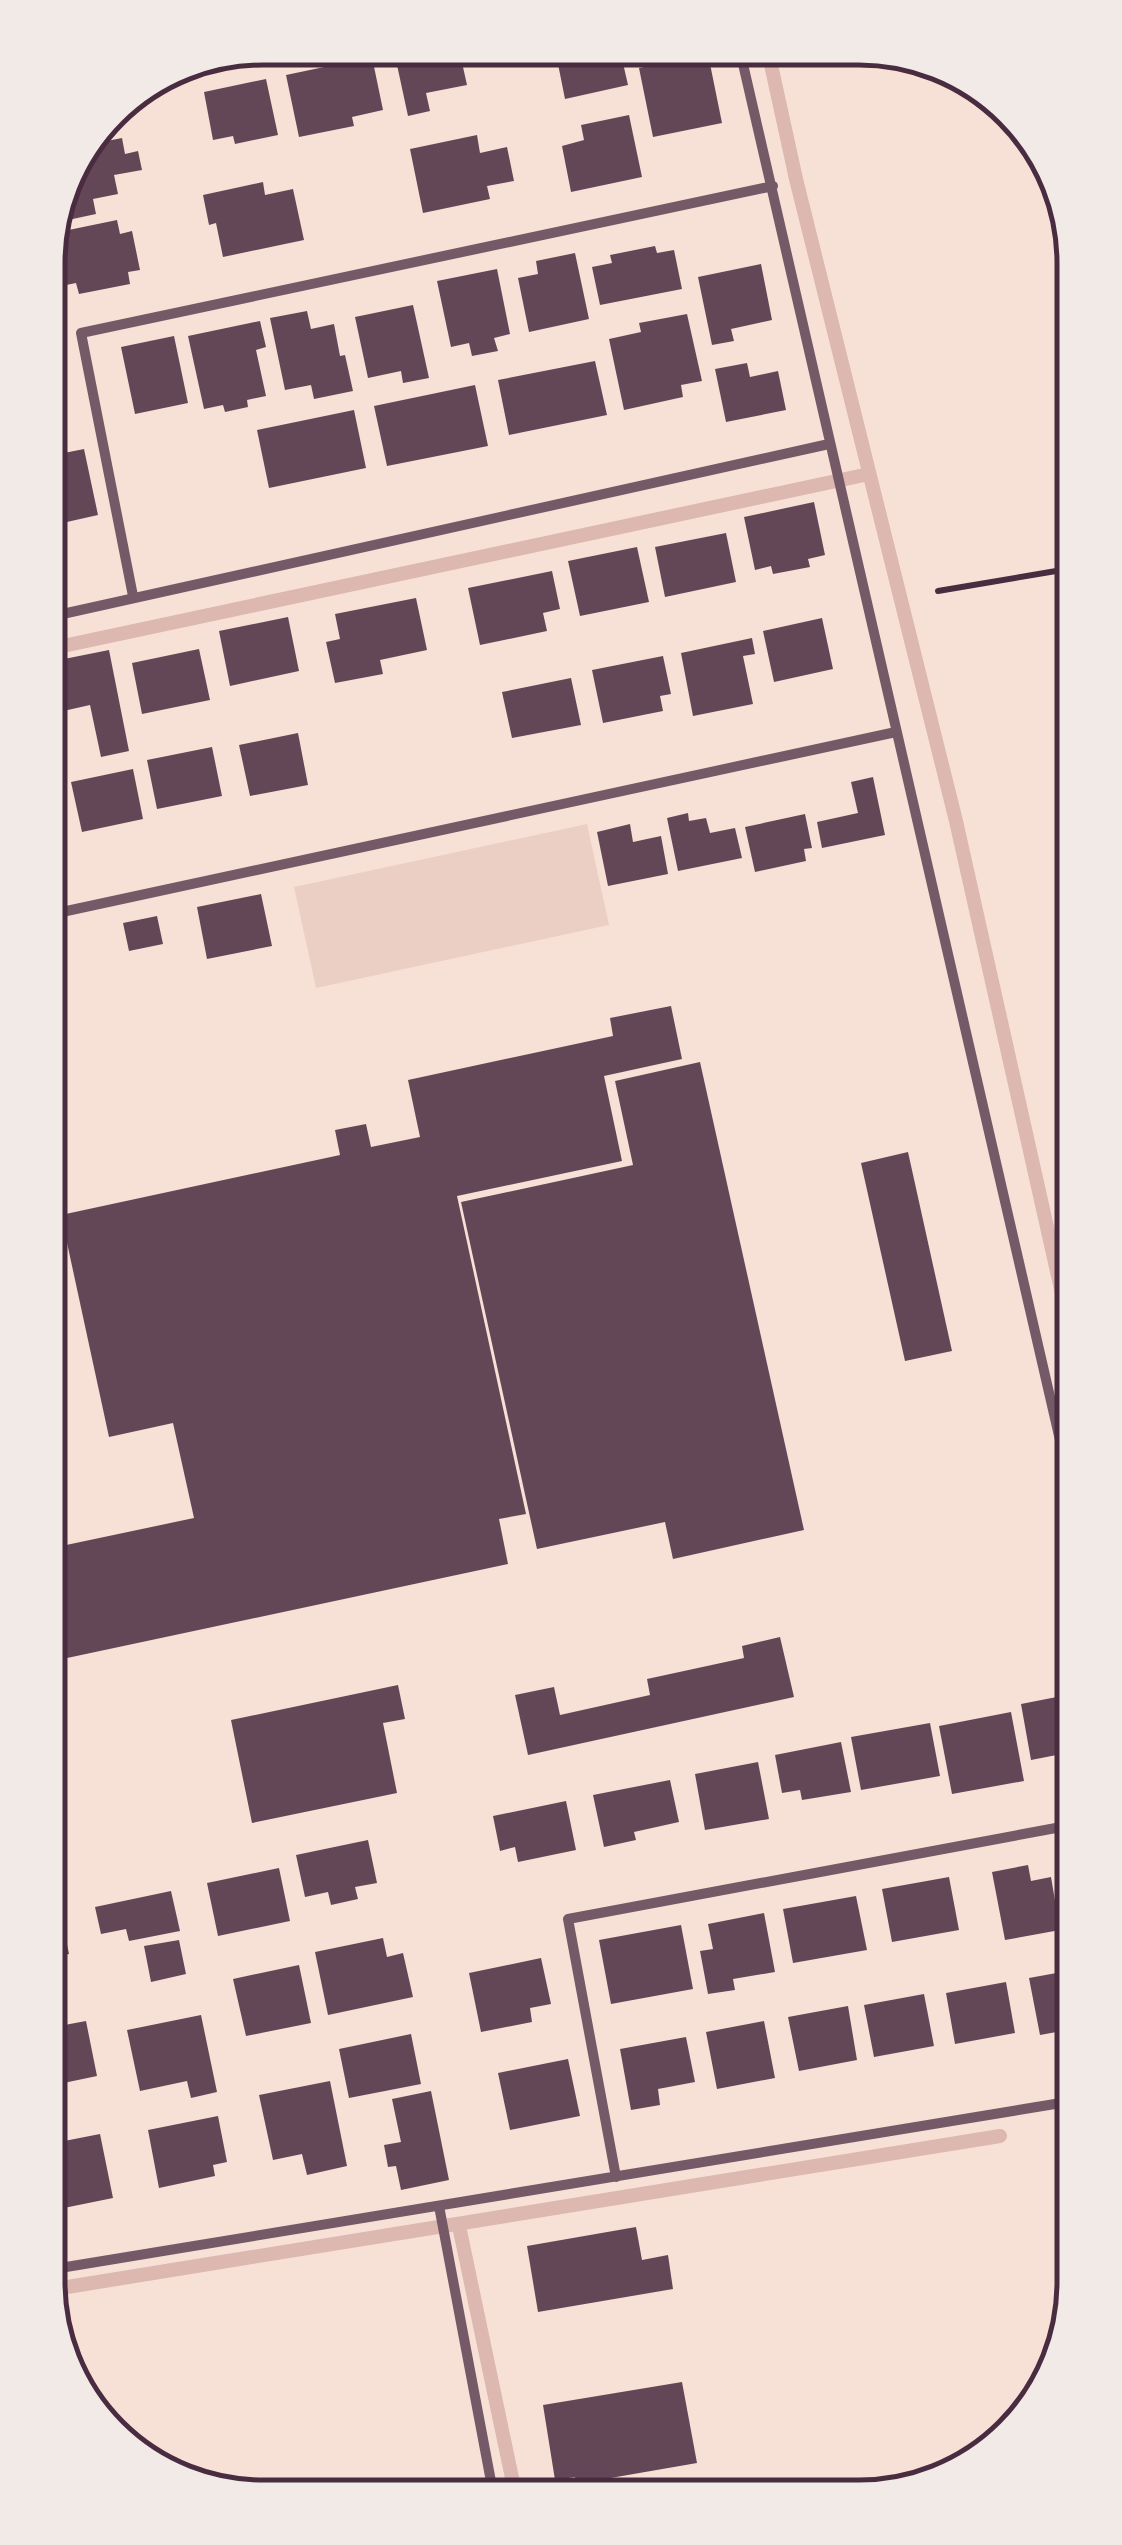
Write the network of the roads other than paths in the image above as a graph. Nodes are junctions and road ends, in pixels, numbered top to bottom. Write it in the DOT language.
graph roads {
  1 [pos="743,65"];
  2 [pos="773,186"];
  3 [pos="829,444"];
  4 [pos="133,596"];
  5 [pos="65,613"];
  6 [pos="896,732"];
  7 [pos="65,911"];
  8 [pos="1057,1424"];
  9 [pos="1057,1828"];
  10 [pos="1057,2104"];
  11 [pos="616,2177"];
  12 [pos="439,2206"];
  13 [pos="65,2267"];
  14 [pos="490,2480"];
  1 -- 2 [label="street"];
  2 -- 3 [label="street"];
  2 -- 4 [label="street"];
  3 -- 4 [label="street"];
  3 -- 6 [label="street"];
  4 -- 5 [label="street"];
  6 -- 7 [label="street"];
  6 -- 8 [label="street"];
  9 -- 11 [label="street"];
  10 -- 11 [label="street"];
  11 -- 12 [label="street"];
  12 -- 13 [label="street"];
  12 -- 14 [label="street"];
}
